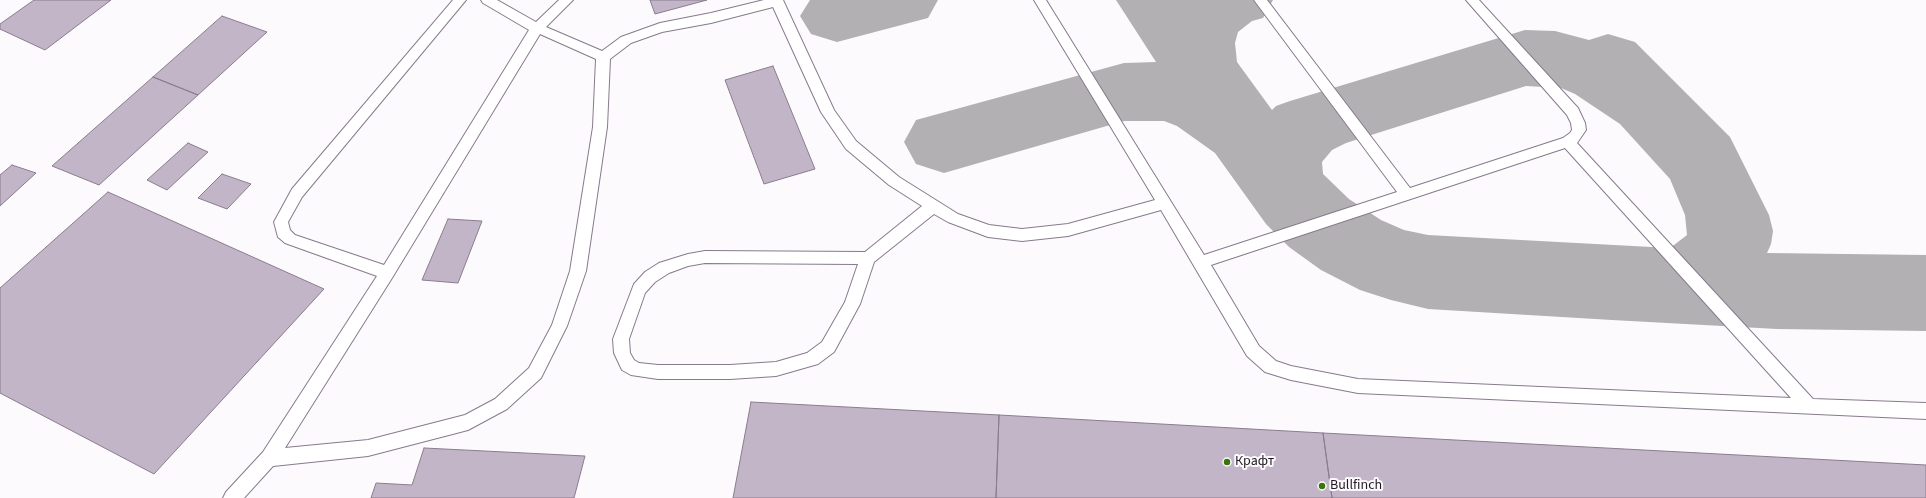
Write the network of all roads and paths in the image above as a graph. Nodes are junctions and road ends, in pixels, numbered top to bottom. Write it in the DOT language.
graph roads {
  1 [pos="460,0"];
  2 [pos="487,0"];
  3 [pos="567,0"];
  4 [pos="776,0"];
  5 [pos="1040,0"];
  6 [pos="1260,0"];
  7 [pos="1472,0"];
  8 [pos="537,28"];
  9 [pos="603,57"];
  10 [pos="1568,142"];
  11 [pos="1407,195"];
  12 [pos="1164,203"];
  13 [pos="933,206"];
  14 [pos="868,258"];
  15 [pos="1201,262"];
  16 [pos="387,273"];
  17 [pos="1808,406"];
  18 [pos="1926,411"];
  19 [pos="269,458"];
  20 [pos="232,498"];
  1 -- 16 [label="lane"];
  2 -- 8 [label="lane"];
  3 -- 8 [label="lane"];
  4 -- 9 [label="lane"];
  4 -- 13 [label="lane"];
  5 -- 12 [label="lane"];
  6 -- 11 [label="lane"];
  7 -- 10 [label="lane"];
  8 -- 9 [label="lane"];
  8 -- 16 [label="lane"];
  9 -- 19 [label="lane"];
  10 -- 11 [label="lane"];
  10 -- 17 [label="lane"];
  11 -- 15 [label="lane"];
  12 -- 13 [label="lane"];
  12 -- 15 [label="lane"];
  13 -- 14 [label="lane"];
  14 -- 14 [label="lane"];
  15 -- 17 [label="lane"];
  16 -- 19 [label="lane"];
  17 -- 18 [label="lane"];
  19 -- 20 [label="lane"];
}
